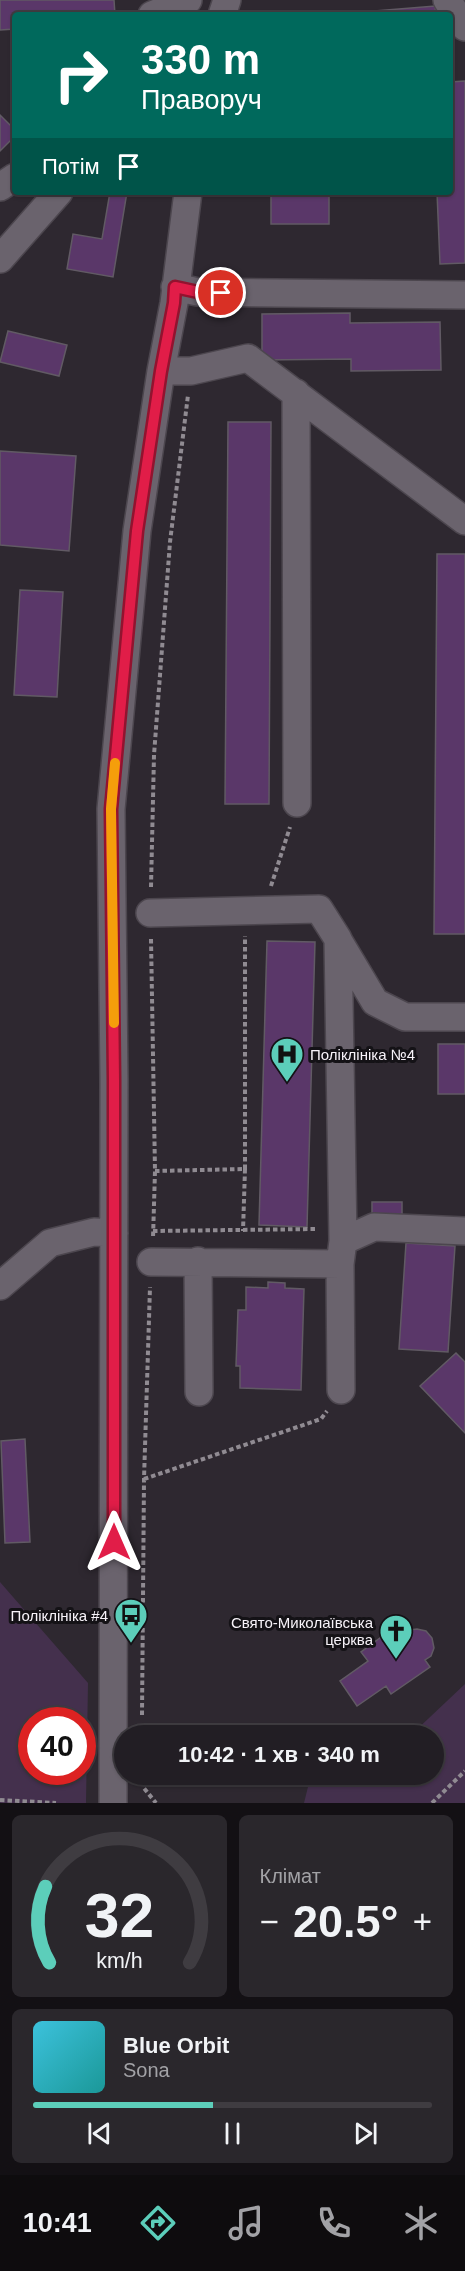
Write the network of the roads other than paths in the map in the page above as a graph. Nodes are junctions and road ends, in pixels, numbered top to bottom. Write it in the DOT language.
graph roads {
  1 [pos="188,0"];
  2 [pos="447,0"];
  3 [pos="159,12"];
  4 [pos="465,27"];
  5 [pos="56,195"];
  6 [pos="188,195"];
  7 [pos="0,259"];
  8 [pos="175,287"];
  9 [pos="465,295"];
  10 [pos="161,371"];
  11 [pos="296,393"];
  12 [pos="465,521"];
  13 [pos="297,803"];
  14 [pos="150,913"];
  15 [pos="338,939"];
  16 [pos="465,1017"];
  17 [pos="465,1231"];
  18 [pos="114,1233"];
  19 [pos="342,1245"];
  20 [pos="198,1261"];
  21 [pos="151,1262"];
  22 [pos="0,1286"];
  23 [pos="341,1390"];
  24 [pos="199,1392"];
  25 [pos="113,1803"];
  1 -- 3 [label="street"];
  2 -- 4 [label="street"];
  5 -- 7 [label="street"];
  6 -- 8 [label="street"];
  8 -- 9 [label="street"];
  8 -- 10 [label="street"];
  10 -- 11 [label="street"];
  10 -- 18 [label="street"];
  11 -- 12 [label="street"];
  11 -- 13 [label="street"];
  14 -- 15 [label="street"];
  15 -- 16 [label="street"];
  15 -- 19 [label="street"];
  17 -- 19 [label="street"];
  18 -- 22 [label="street"];
  18 -- 25 [label="street"];
  19 -- 20 [label="street"];
  19 -- 23 [label="street"];
  20 -- 21 [label="street"];
  20 -- 24 [label="street"];
}
